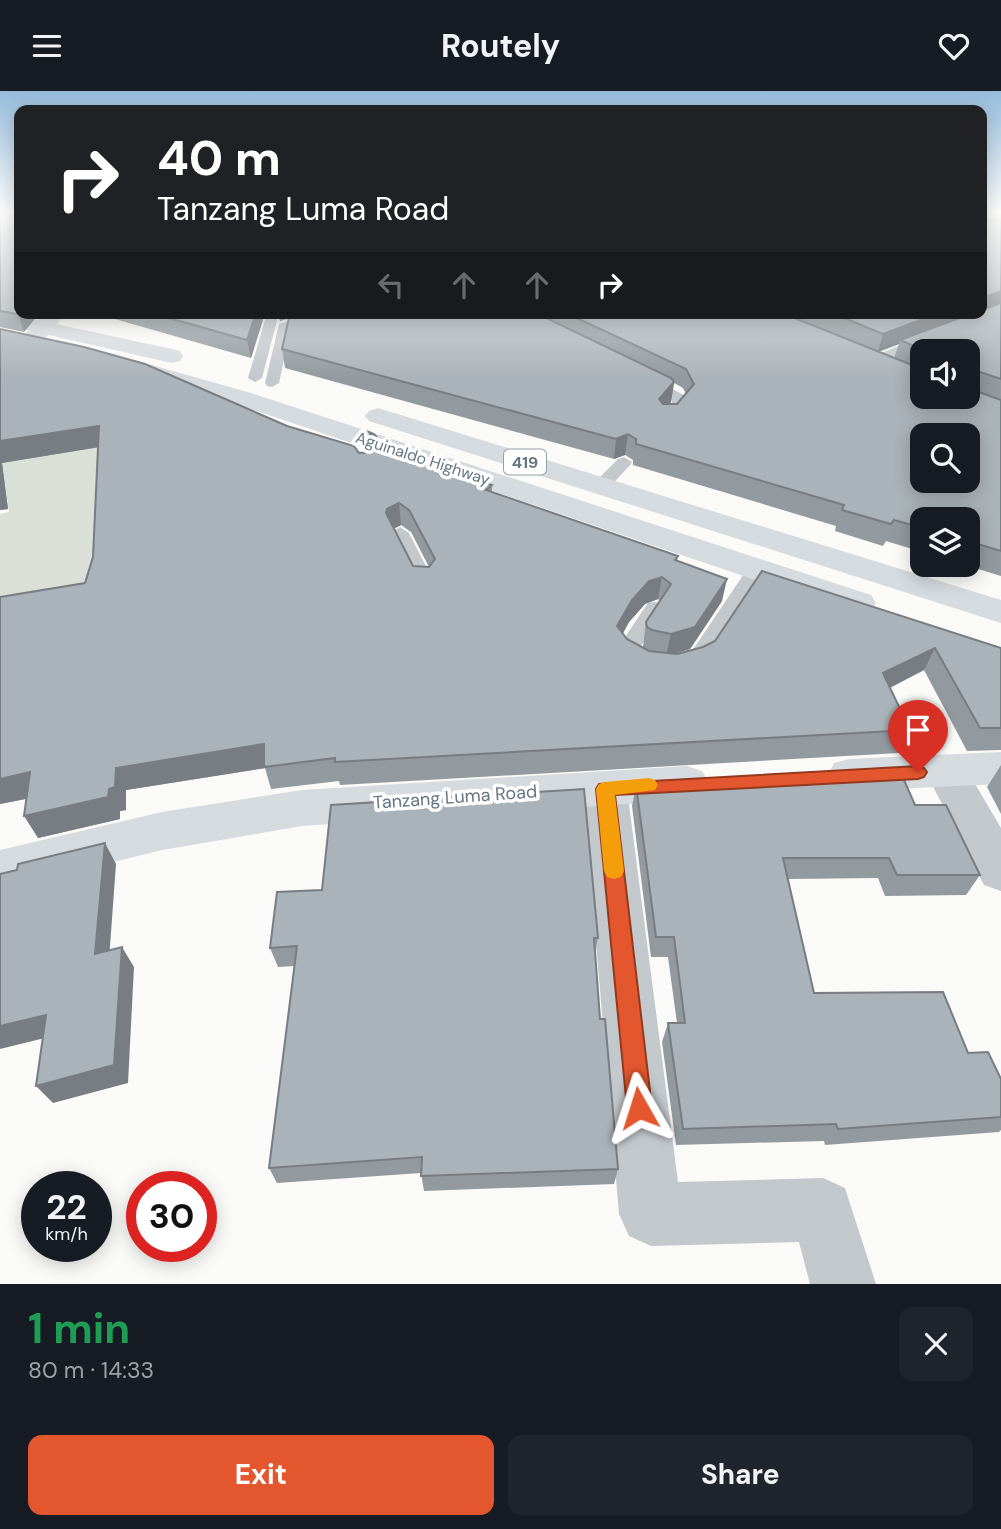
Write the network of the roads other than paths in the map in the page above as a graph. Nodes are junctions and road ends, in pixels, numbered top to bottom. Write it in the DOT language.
graph roads {
  1 [pos="0,318"];
  2 [pos="271,319"];
  3 [pos="308,319"];
  4 [pos="44,327"];
  5 [pos="0,336"];
  6 [pos="934,336"];
  7 [pos="846,349"];
  8 [pos="871,360"];
  9 [pos="897,370"];
  10 [pos="632,371"];
  11 [pos="264,381"];
  12 [pos="667,419"];
  13 [pos="624,462"];
  14 [pos="601,486"];
  15 [pos="400,533"];
  16 [pos="757,569"];
  17 [pos="424,582"];
  18 [pos="655,608"];
  19 [pos="885,611"];
  20 [pos="1001,612"];
  21 [pos="1001,768"];
  22 [pos="946,771"];
  23 [pos="809,777"];
  24 [pos="720,782"];
  25 [pos="605,789"];
  26 [pos="0,870"];
  27 [pos="1001,871"];
  28 [pos="843,1284"];
  1 -- 4 [label="main road, Aguinaldo Highway / 419"];
  2 -- 11 [label="lane"];
  3 -- 11 [label="lane"];
  4 -- 5 [label="main road, Aguinaldo Highway / 419"];
  4 -- 11 [label="main road, Aguinaldo Highway / 419"];
  4 -- 16 [label="main road, Aguinaldo Highway / 419"];
  6 -- 8 [label="lane"];
  7 -- 8 [label="main road"];
  8 -- 9 [label="main road"];
  10 -- 12 [label="lane"];
  11 -- 14 [label="main road, Aguinaldo Highway / 419"];
  13 -- 14 [label="lane"];
  14 -- 20 [label="main road, Aguinaldo Highway / 419"];
  15 -- 17 [label="lane"];
  16 -- 18 [label="lane"];
  16 -- 19 [label="main road, Aguinaldo Highway / 419"];
  21 -- 22 [label="main road"];
  22 -- 23 [label="main road"];
  22 -- 27 [label="street"];
  24 -- 25 [label="main road, Tanzang Luma Road"];
  25 -- 26 [label="main road, Tanzang Luma Road"];
  25 -- 28 [label="street"];
}
